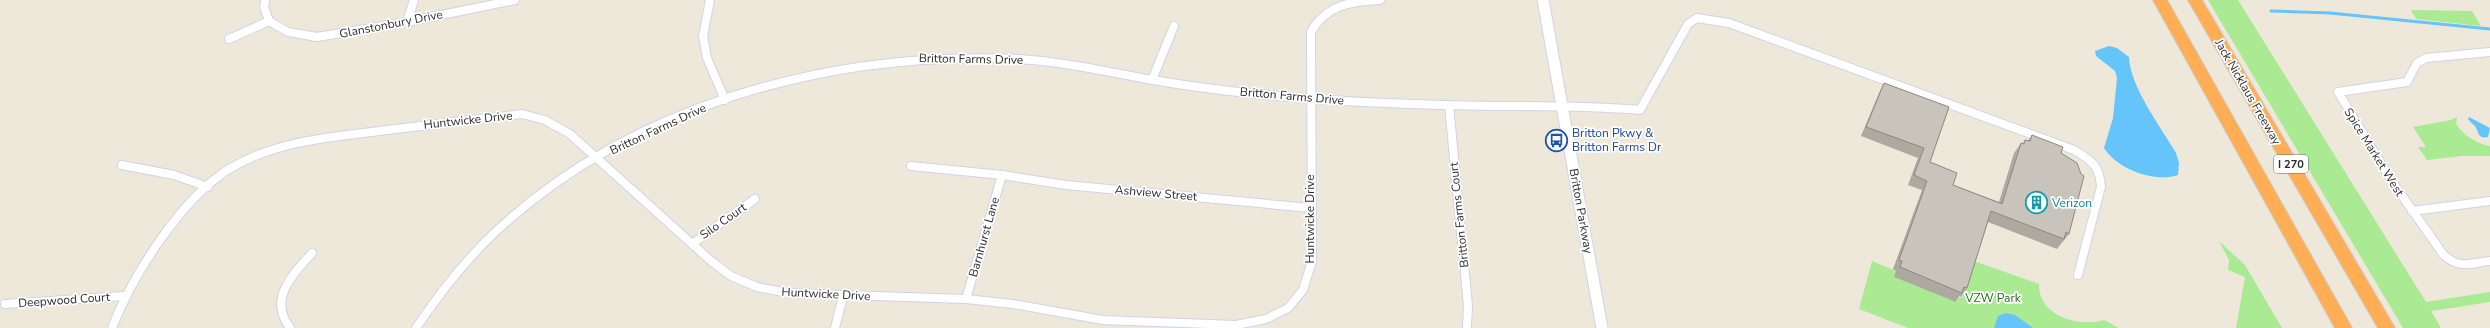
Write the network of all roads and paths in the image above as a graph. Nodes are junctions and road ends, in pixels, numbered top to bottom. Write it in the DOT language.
graph roads {
  1 [pos="265,0"];
  2 [pos="414,0"];
  3 [pos="515,0"];
  4 [pos="710,0"];
  5 [pos="1380,0"];
  6 [pos="1543,0"];
  7 [pos="2160,0"];
  8 [pos="2195,0"];
  9 [pos="269,21"];
  10 [pos="407,22"];
  11 [pos="1174,26"];
  12 [pos="229,39"];
  13 [pos="2490,52"];
  14 [pos="1152,80"];
  15 [pos="1310,99"];
  16 [pos="725,100"];
  17 [pos="1449,105"];
  18 [pos="1562,106"];
  19 [pos="596,157"];
  20 [pos="122,165"];
  21 [pos="912,166"];
  22 [pos="1002,174"];
  23 [pos="208,187"];
  24 [pos="755,199"];
  25 [pos="2490,201"];
  26 [pos="1311,208"];
  27 [pos="2412,211"];
  28 [pos="692,244"];
  29 [pos="312,253"];
  30 [pos="2490,261"];
  31 [pos="2078,275"];
  32 [pos="124,296"];
  33 [pos="843,296"];
  34 [pos="966,299"];
  35 [pos="5,304"];
  36 [pos="1467,326"];
  37 [pos="112,328"];
  38 [pos="290,328"];
  39 [pos="416,328"];
  40 [pos="835,328"];
  41 [pos="1602,328"];
  42 [pos="2344,328"];
  43 [pos="2387,328"];
  1 -- 9 [label="street"];
  2 -- 10 [label="street"];
  3 -- 10 [label="street, Glanstonbury Drive"];
  4 -- 16 [label="street"];
  5 -- 15 [label="street, Huntwicke Drive"];
  6 -- 18 [label="main road, Britton Parkway"];
  7 -- 42 [label="highway, I 270"];
  8 -- 43 [label="highway, Jack Nicklaus Freeway / I 270"];
  9 -- 10 [label="street, Glanstonbury Drive"];
  9 -- 12 [label="street"];
  11 -- 14 [label="street"];
  13 -- 27 [label="street, Spice Market West"];
  14 -- 15 [label="street, Britton Farms Drive"];
  14 -- 16 [label="street, Britton Farms Drive"];
  15 -- 17 [label="street, Britton Farms Drive"];
  15 -- 26 [label="street, Huntwicke Drive"];
  16 -- 19 [label="street, Britton Farms Drive"];
  17 -- 18 [label="street, Britton Farms Drive"];
  17 -- 36 [label="street, Britton Farms Court"];
  18 -- 31 [label="street, Britton Farms Drive"];
  18 -- 41 [label="main road, Britton Parkway"];
  19 -- 23 [label="street, Huntwicke Drive"];
  19 -- 28 [label="street, Huntwicke Drive"];
  19 -- 39 [label="street, Britton Farms Drive"];
  20 -- 23 [label="street"];
  21 -- 22 [label="street, Ashview Street"];
  22 -- 26 [label="street, Ashview Street"];
  22 -- 34 [label="street, Barnhurst Lane"];
  23 -- 32 [label="street, Huntwicke Drive"];
  24 -- 28 [label="street, Silo Court"];
  25 -- 27 [label="street"];
  26 -- 34 [label="street, Huntwicke Drive"];
  27 -- 30 [label="street, Spice Market West"];
  28 -- 33 [label="street, Huntwicke Drive"];
  29 -- 38 [label="street"];
  32 -- 35 [label="street, Deepwood Court"];
  32 -- 37 [label="street, Huntwicke Drive"];
  33 -- 34 [label="street, Huntwicke Drive"];
  33 -- 40 [label="street"];
}
